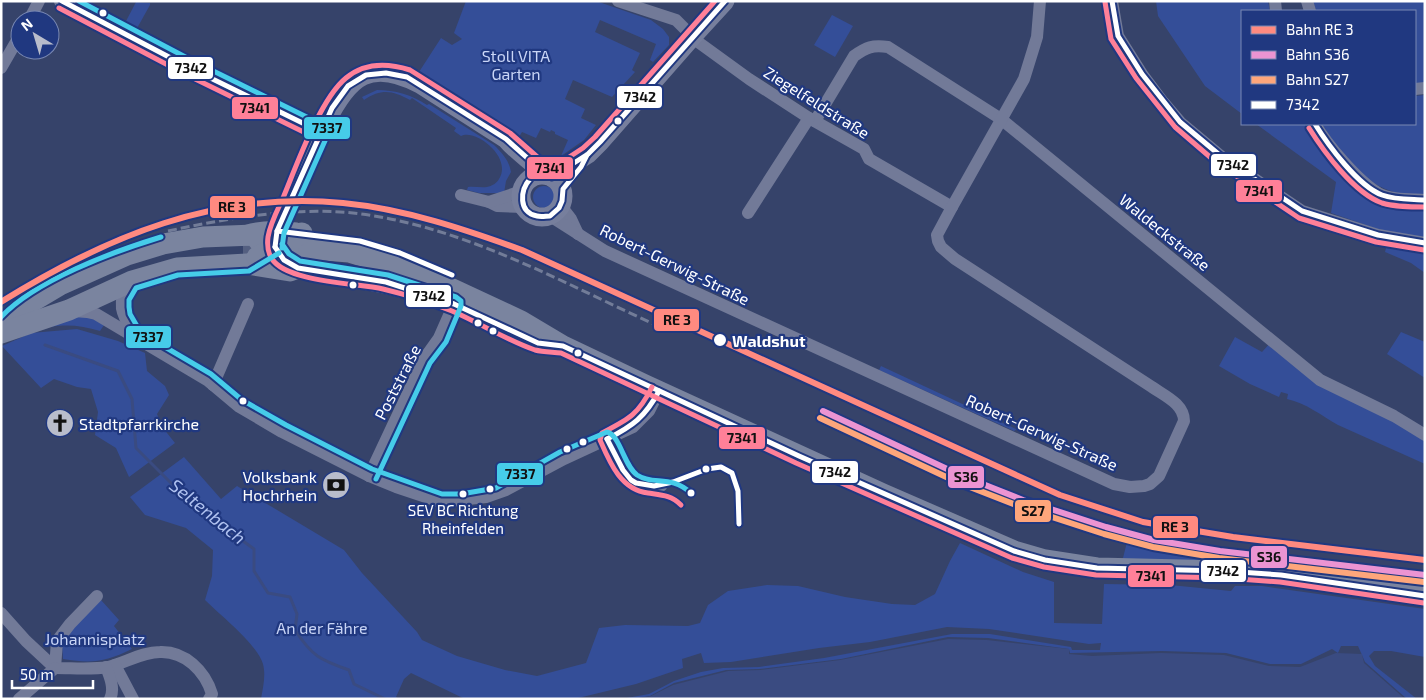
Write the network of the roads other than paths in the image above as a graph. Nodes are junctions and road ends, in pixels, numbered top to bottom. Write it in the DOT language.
graph roads {
  1 [pos="62,1"];
  2 [pos="618,1"];
  3 [pos="725,1"];
  4 [pos="1040,1"];
  5 [pos="1112,1"];
  6 [pos="692,36"];
  7 [pos="10,52"];
  8 [pos="1,68"];
  9 [pos="812,119"];
  10 [pos="1001,119"];
  11 [pos="1316,125"];
  12 [pos="321,132"];
  13 [pos="543,192"];
  14 [pos="461,196"];
  15 [pos="1425,200"];
  16 [pos="952,207"];
  17 [pos="748,213"];
  18 [pos="1425,243"];
  19 [pos="272,248"];
  20 [pos="132,281"];
  21 [pos="248,304"];
  22 [pos="454,304"];
  23 [pos="69,310"];
  24 [pos="1,331"];
  25 [pos="136,339"];
  26 [pos="563,346"];
  27 [pos="213,385"];
  28 [pos="659,392"];
  29 [pos="1425,436"];
  30 [pos="607,439"];
  31 [pos="369,476"];
  32 [pos="661,486"];
  33 [pos="97,596"];
  34 [pos="1425,596"];
  35 [pos="1,613"];
  36 [pos="111,666"];
  37 [pos="55,668"];
  38 [pos="19,699"];
  39 [pos="110,699"];
  40 [pos="132,699"];
  41 [pos="209,699"];
  1 -- 12 [label="street"];
  2 -- 6 [label="street, Ziegelfeldstraße"];
  3 -- 6 [label="main road"];
  4 -- 10 [label="street"];
  5 -- 18 [label="street"];
  6 -- 9 [label="street, Ziegelfeldstraße"];
  6 -- 13 [label="main road"];
  7 -- 8 [label="street"];
  9 -- 10 [label="street, Waldeckstraße"];
  9 -- 16 [label="street, Ziegelfeldstraße"];
  9 -- 17 [label="street"];
  10 -- 16 [label="street"];
  10 -- 29 [label="street, Waldeckstraße"];
  11 -- 15 [label="street"];
  12 -- 13 [label="main road"];
  12 -- 19 [label="main road, bridge"];
  13 -- 14 [label="street"];
  13 -- 16 [label="street, Robert-Gerwig-Straße"];
  19 -- 20 [label="main road"];
  19 -- 22 [label="main road"];
  19 -- 24 [label="main road"];
  19 -- 26 [label="main road"];
  19 -- 26 [label="main road"];
  20 -- 23 [label="main road"];
  20 -- 25 [label="street"];
  21 -- 27 [label="street"];
  22 -- 26 [label="main road"];
  22 -- 31 [label="street, Poststraße"];
  23 -- 24 [label="main road"];
  23 -- 25 [label="street"];
  25 -- 27 [label="street"];
  26 -- 28 [label="main road"];
  27 -- 31 [label="street"];
  28 -- 30 [label="street"];
  28 -- 34 [label="main road"];
  30 -- 31 [label="street"];
  30 -- 32 [label="street"];
  33 -- 37 [label="street"];
  35 -- 37 [label="street"];
  36 -- 37 [label="street"];
  36 -- 39 [label="street"];
  36 -- 40 [label="street"];
  36 -- 41 [label="street"];
  37 -- 38 [label="street"];
}
